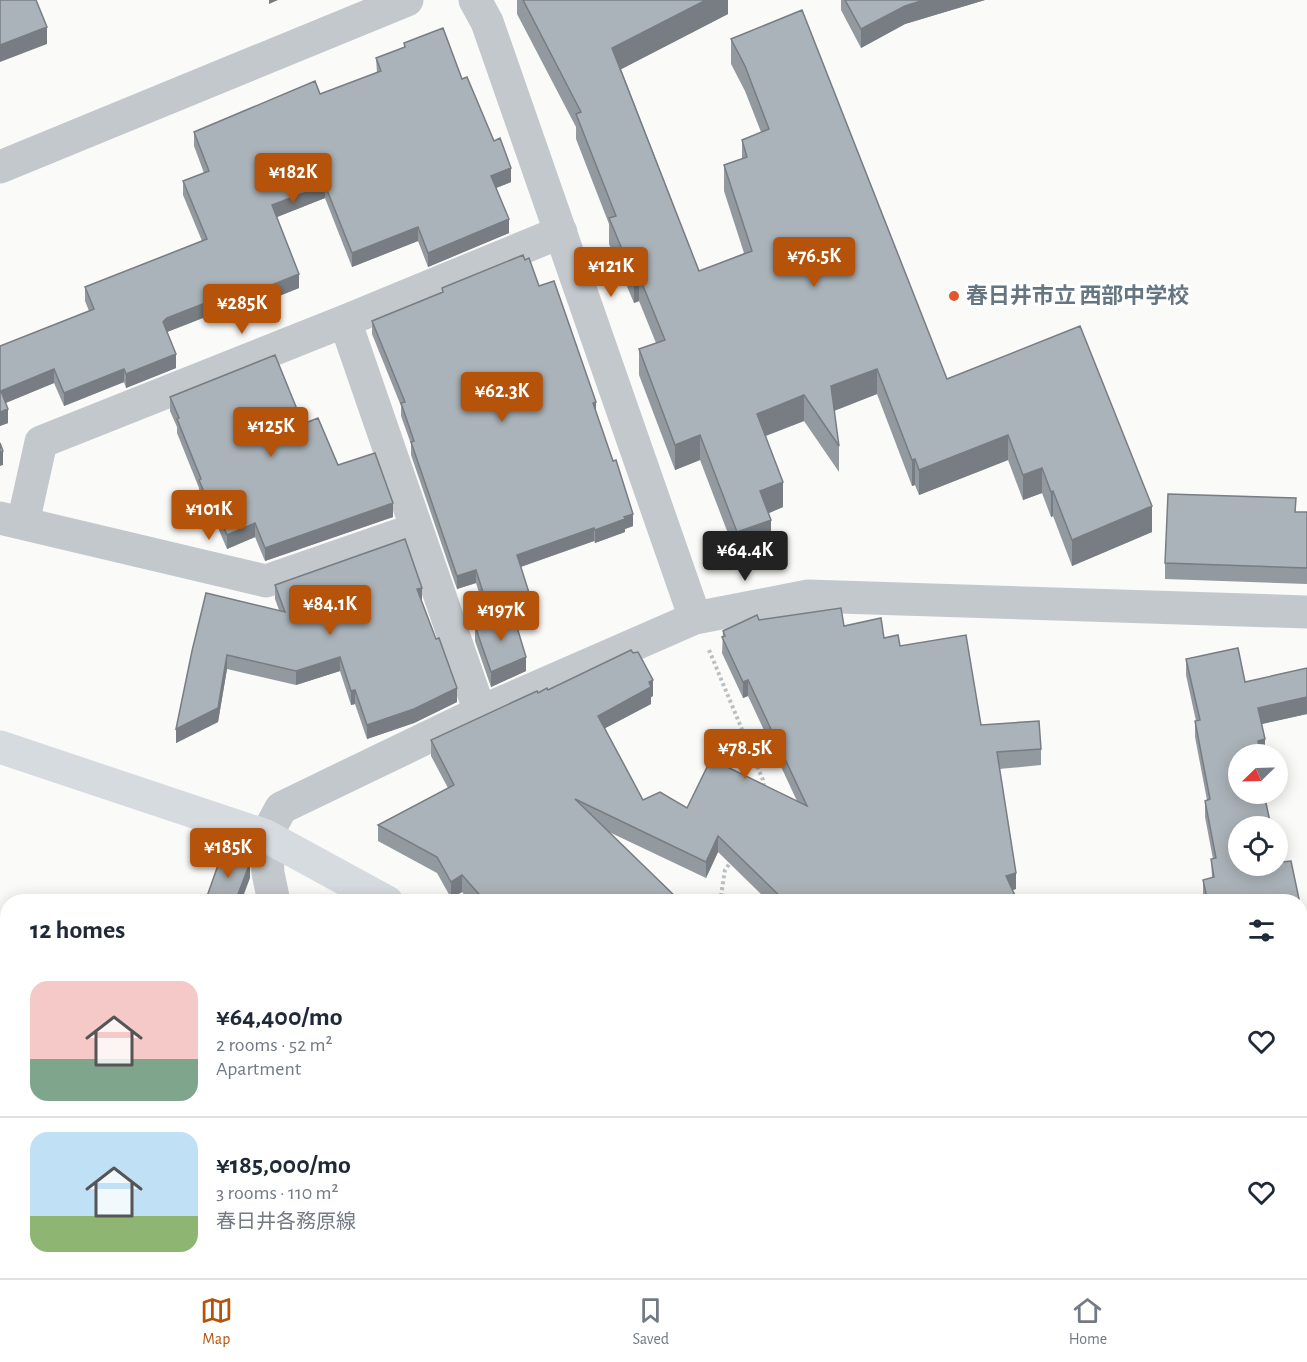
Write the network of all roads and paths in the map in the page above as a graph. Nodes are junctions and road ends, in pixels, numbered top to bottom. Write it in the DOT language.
graph roads {
  1 [pos="407,0"];
  2 [pos="475,0"];
  3 [pos="0,167"];
  4 [pos="561,232"];
  5 [pos="345,321"];
  6 [pos="12,521"];
  7 [pos="416,529"];
  8 [pos="1307,612"];
  9 [pos="695,618"];
  10 [pos="480,712"];
  11 [pos="0,747"];
  12 [pos="764,790"];
  13 [pos="266,836"];
  14 [pos="738,851"];
  15 [pos="272,894"];
  16 [pos="372,894"];
  17 [pos="721,894"];
  1 -- 3 [label="street"];
  2 -- 4 [label="street"];
  4 -- 5 [label="street"];
  4 -- 9 [label="street"];
  5 -- 6 [label="street"];
  5 -- 7 [label="street"];
  6 -- 7 [label="street"];
  7 -- 10 [label="street"];
  8 -- 9 [label="street"];
  9 -- 10 [label="street"];
  9 -- 12 [label="path"];
  10 -- 13 [label="street"];
  11 -- 13 [label="main road"];
  13 -- 15 [label="street"];
  13 -- 16 [label="main road"];
  14 -- 17 [label="path"];
}
